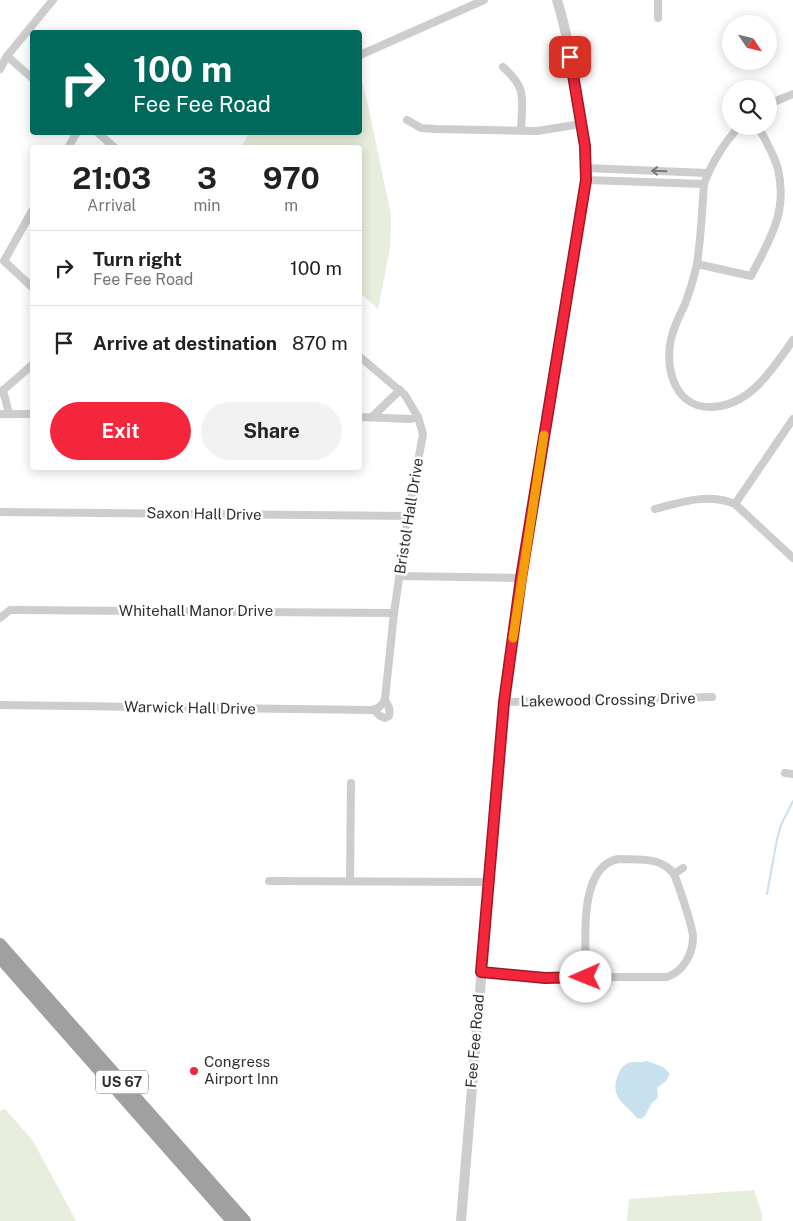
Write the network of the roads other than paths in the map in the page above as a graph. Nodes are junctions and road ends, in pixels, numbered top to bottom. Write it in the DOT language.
graph roads {
  1 [pos="52,0"];
  2 [pos="484,0"];
  3 [pos="557,0"];
  4 [pos="658,0"];
  5 [pos="658,18"];
  6 [pos="362,54"];
  7 [pos="7,56"];
  8 [pos="503,67"];
  9 [pos="0,69"];
  10 [pos="30,76"];
  11 [pos="793,94"];
  12 [pos="777,101"];
  13 [pos="407,120"];
  14 [pos="581,124"];
  15 [pos="521,130"];
  16 [pos="100,135"];
  17 [pos="733,135"];
  18 [pos="762,135"];
  19 [pos="112,145"];
  20 [pos="586,168"];
  21 [pos="708,173"];
  22 [pos="586,180"];
  23 [pos="704,184"];
  24 [pos="30,215"];
  25 [pos="696,264"];
  26 [pos="30,285"];
  27 [pos="793,340"];
  28 [pos="362,359"];
  29 [pos="30,367"];
  30 [pos="400,390"];
  31 [pos="1,391"];
  32 [pos="0,414"];
  33 [pos="9,414"];
  34 [pos="30,414"];
  35 [pos="362,417"];
  36 [pos="372,417"];
  37 [pos="418,417"];
  38 [pos="793,419"];
  39 [pos="735,504"];
  40 [pos="654,509"];
  41 [pos="0,512"];
  42 [pos="408,516"];
  43 [pos="793,558"];
  44 [pos="400,576"];
  45 [pos="521,578"];
  46 [pos="394,613"];
  47 [pos="0,618"];
  48 [pos="712,697"];
  49 [pos="385,700"];
  50 [pos="504,702"];
  51 [pos="0,705"];
  52 [pos="376,709"];
  53 [pos="351,783"];
  54 [pos="683,868"];
  55 [pos="674,874"];
  56 [pos="269,881"];
  57 [pos="350,881"];
  58 [pos="488,882"];
  59 [pos="0,944"];
  60 [pos="0,958"];
  61 [pos="481,972"];
  62 [pos="586,977"];
  63 [pos="232,1221"];
  64 [pos="245,1221"];
  65 [pos="461,1221"];
  1 -- 7 [label="street"];
  2 -- 6 [label="street"];
  3 -- 14 [label="street, Fee Fee Road"];
  4 -- 5 [label="street"];
  7 -- 9 [label="street"];
  7 -- 10 [label="street"];
  8 -- 15 [label="street"];
  11 -- 12 [label="street"];
  13 -- 15 [label="street"];
  14 -- 15 [label="street"];
  14 -- 20 [label="street, Fee Fee Road"];
  16 -- 19 [label="street"];
  17 -- 21 [label="street"];
  18 -- 25 [label="street"];
  21 -- 20 [label="street, one-way"];
  20 -- 22 [label="street, Fee Fee Road"];
  21 -- 23 [label="street"];
  22 -- 23 [label="street"];
  22 -- 45 [label="street, Fee Fee Road"];
  23 -- 25 [label="street"];
  24 -- 26 [label="street"];
  25 -- 27 [label="street"];
  28 -- 30 [label="street, Bristol Hall Drive"];
  29 -- 31 [label="street"];
  30 -- 36 [label="street"];
  30 -- 37 [label="street, Bristol Hall Drive"];
  31 -- 33 [label="street"];
  32 -- 33 [label="street"];
  33 -- 34 [label="street"];
  35 -- 36 [label="street"];
  36 -- 37 [label="street"];
  37 -- 42 [label="street, Bristol Hall Drive"];
  38 -- 39 [label="street"];
  39 -- 40 [label="street"];
  39 -- 43 [label="street"];
  41 -- 42 [label="street, Saxon Hall Drive"];
  42 -- 44 [label="street, Bristol Hall Drive"];
  44 -- 45 [label="street"];
  44 -- 46 [label="street, Bristol Hall Drive"];
  45 -- 50 [label="street, Fee Fee Road"];
  46 -- 47 [label="street, Whitehall Manor Drive"];
  46 -- 49 [label="street, Bristol Hall Drive"];
  48 -- 50 [label="street, Lakewood Crossing Drive"];
  49 -- 52 [label="street"];
  49 -- 52 [label="street, Bristol Hall Drive"];
  50 -- 58 [label="street, Fee Fee Road"];
  51 -- 52 [label="street, Warwick Hall Drive"];
  53 -- 57 [label="street"];
  54 -- 55 [label="street"];
  55 -- 62 [label="street"];
  55 -- 62 [label="street"];
  56 -- 57 [label="street"];
  57 -- 58 [label="street"];
  58 -- 61 [label="street, Fee Fee Road"];
  59 -- 64 [label="highway, US 67"];
  60 -- 63 [label="highway, US 67"];
  61 -- 62 [label="street"];
  61 -- 65 [label="street, Fee Fee Road"];
}
